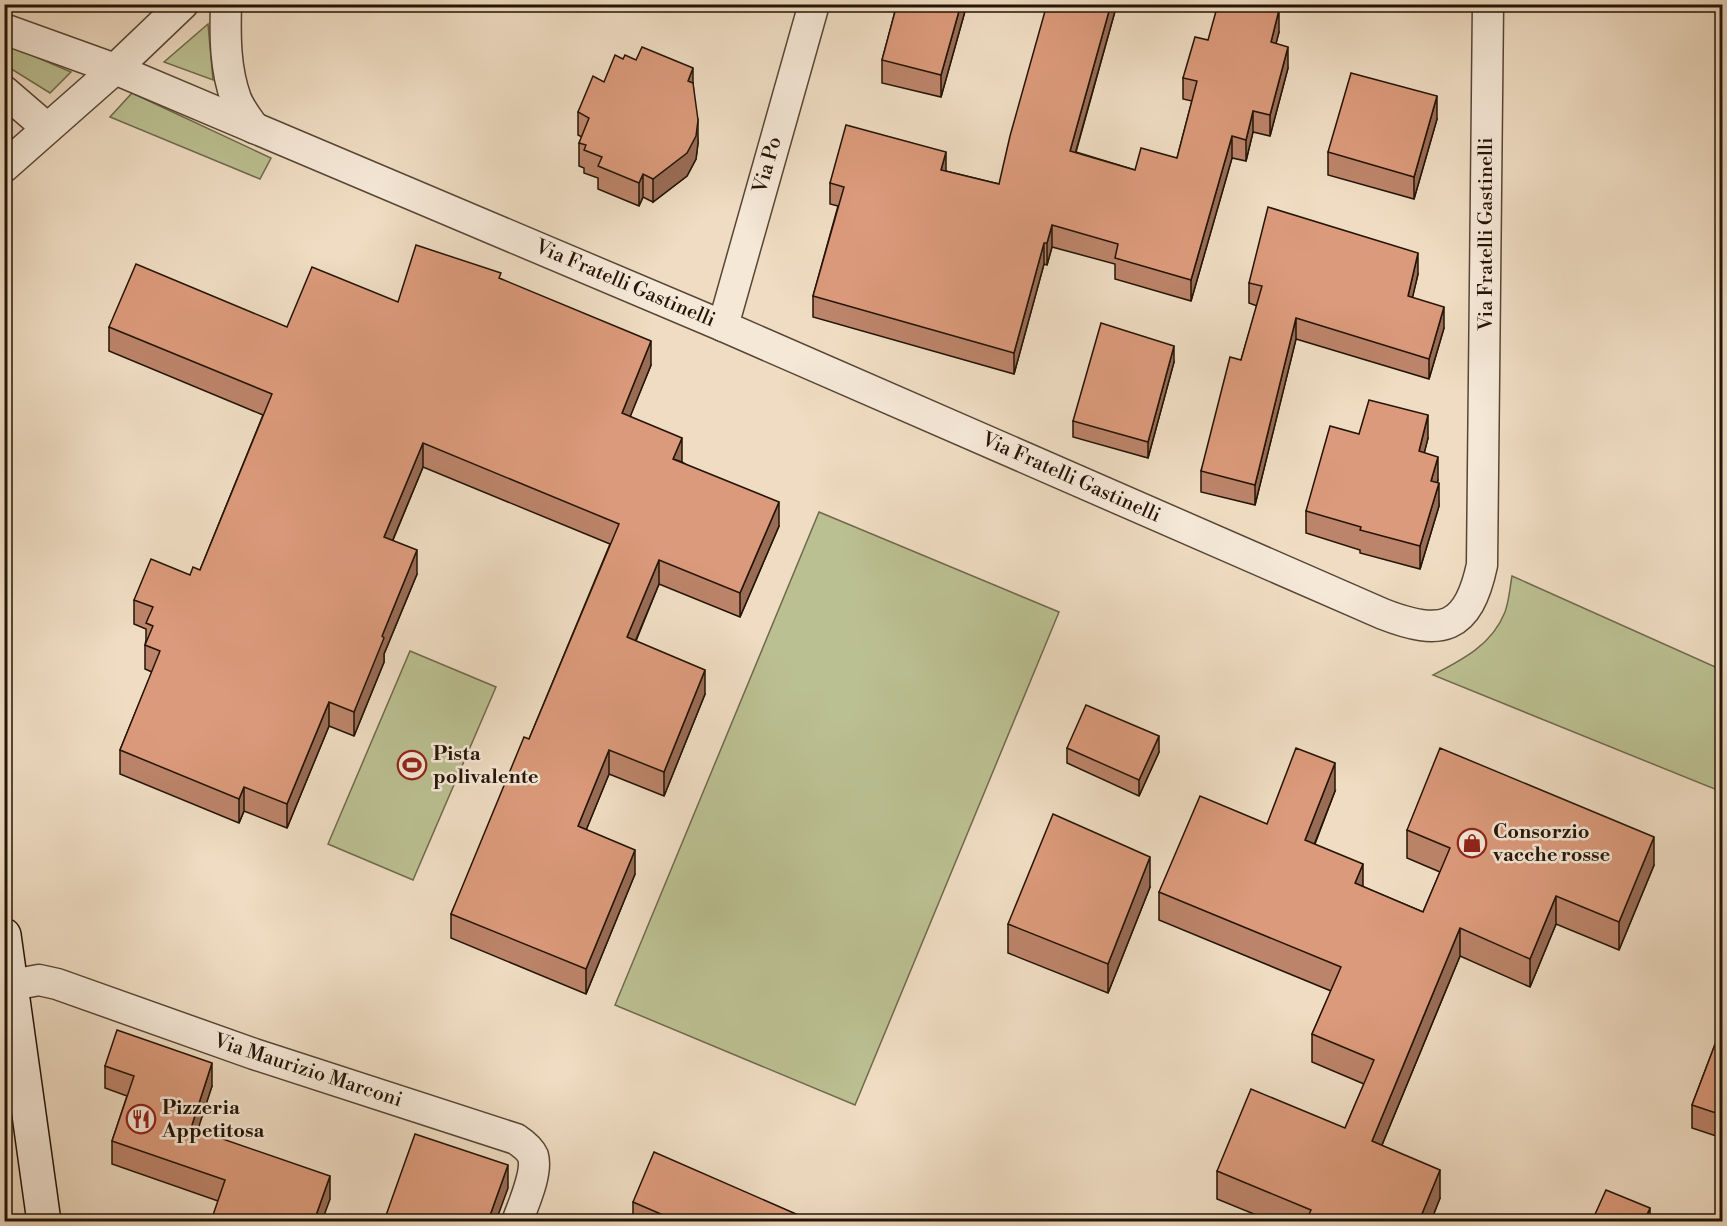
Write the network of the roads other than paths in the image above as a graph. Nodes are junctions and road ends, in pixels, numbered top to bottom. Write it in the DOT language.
graph roads {
  1 [pos="183,4"];
  2 [pos="226,4"];
  3 [pos="814,4"];
  4 [pos="1488,4"];
  5 [pos="4,29"];
  6 [pos="115,69"];
  7 [pos="4,91"];
  8 [pos="47,128"];
  9 [pos="254,128"];
  10 [pos="4,167"];
  11 [pos="723,326"];
  12 [pos="4,935"];
  13 [pos="12,985"];
  14 [pos="44,1221"];
  15 [pos="517,1221"];
  1 -- 6 [label="street"];
  2 -- 9 [label="street"];
  3 -- 11 [label="street, Via Po"];
  4 -- 11 [label="street, Via Fratelli Gastinelli"];
  5 -- 6 [label="street, Via Fratelli Gastinelli"];
  6 -- 8 [label="street"];
  6 -- 9 [label="street, Via Fratelli Gastinelli"];
  7 -- 8 [label="street"];
  8 -- 10 [label="street"];
  9 -- 11 [label="street, Via Fratelli Gastinelli"];
  12 -- 13 [label="street"];
  13 -- 14 [label="street"];
  13 -- 15 [label="street, Via Maurizio Marconi"];
}
